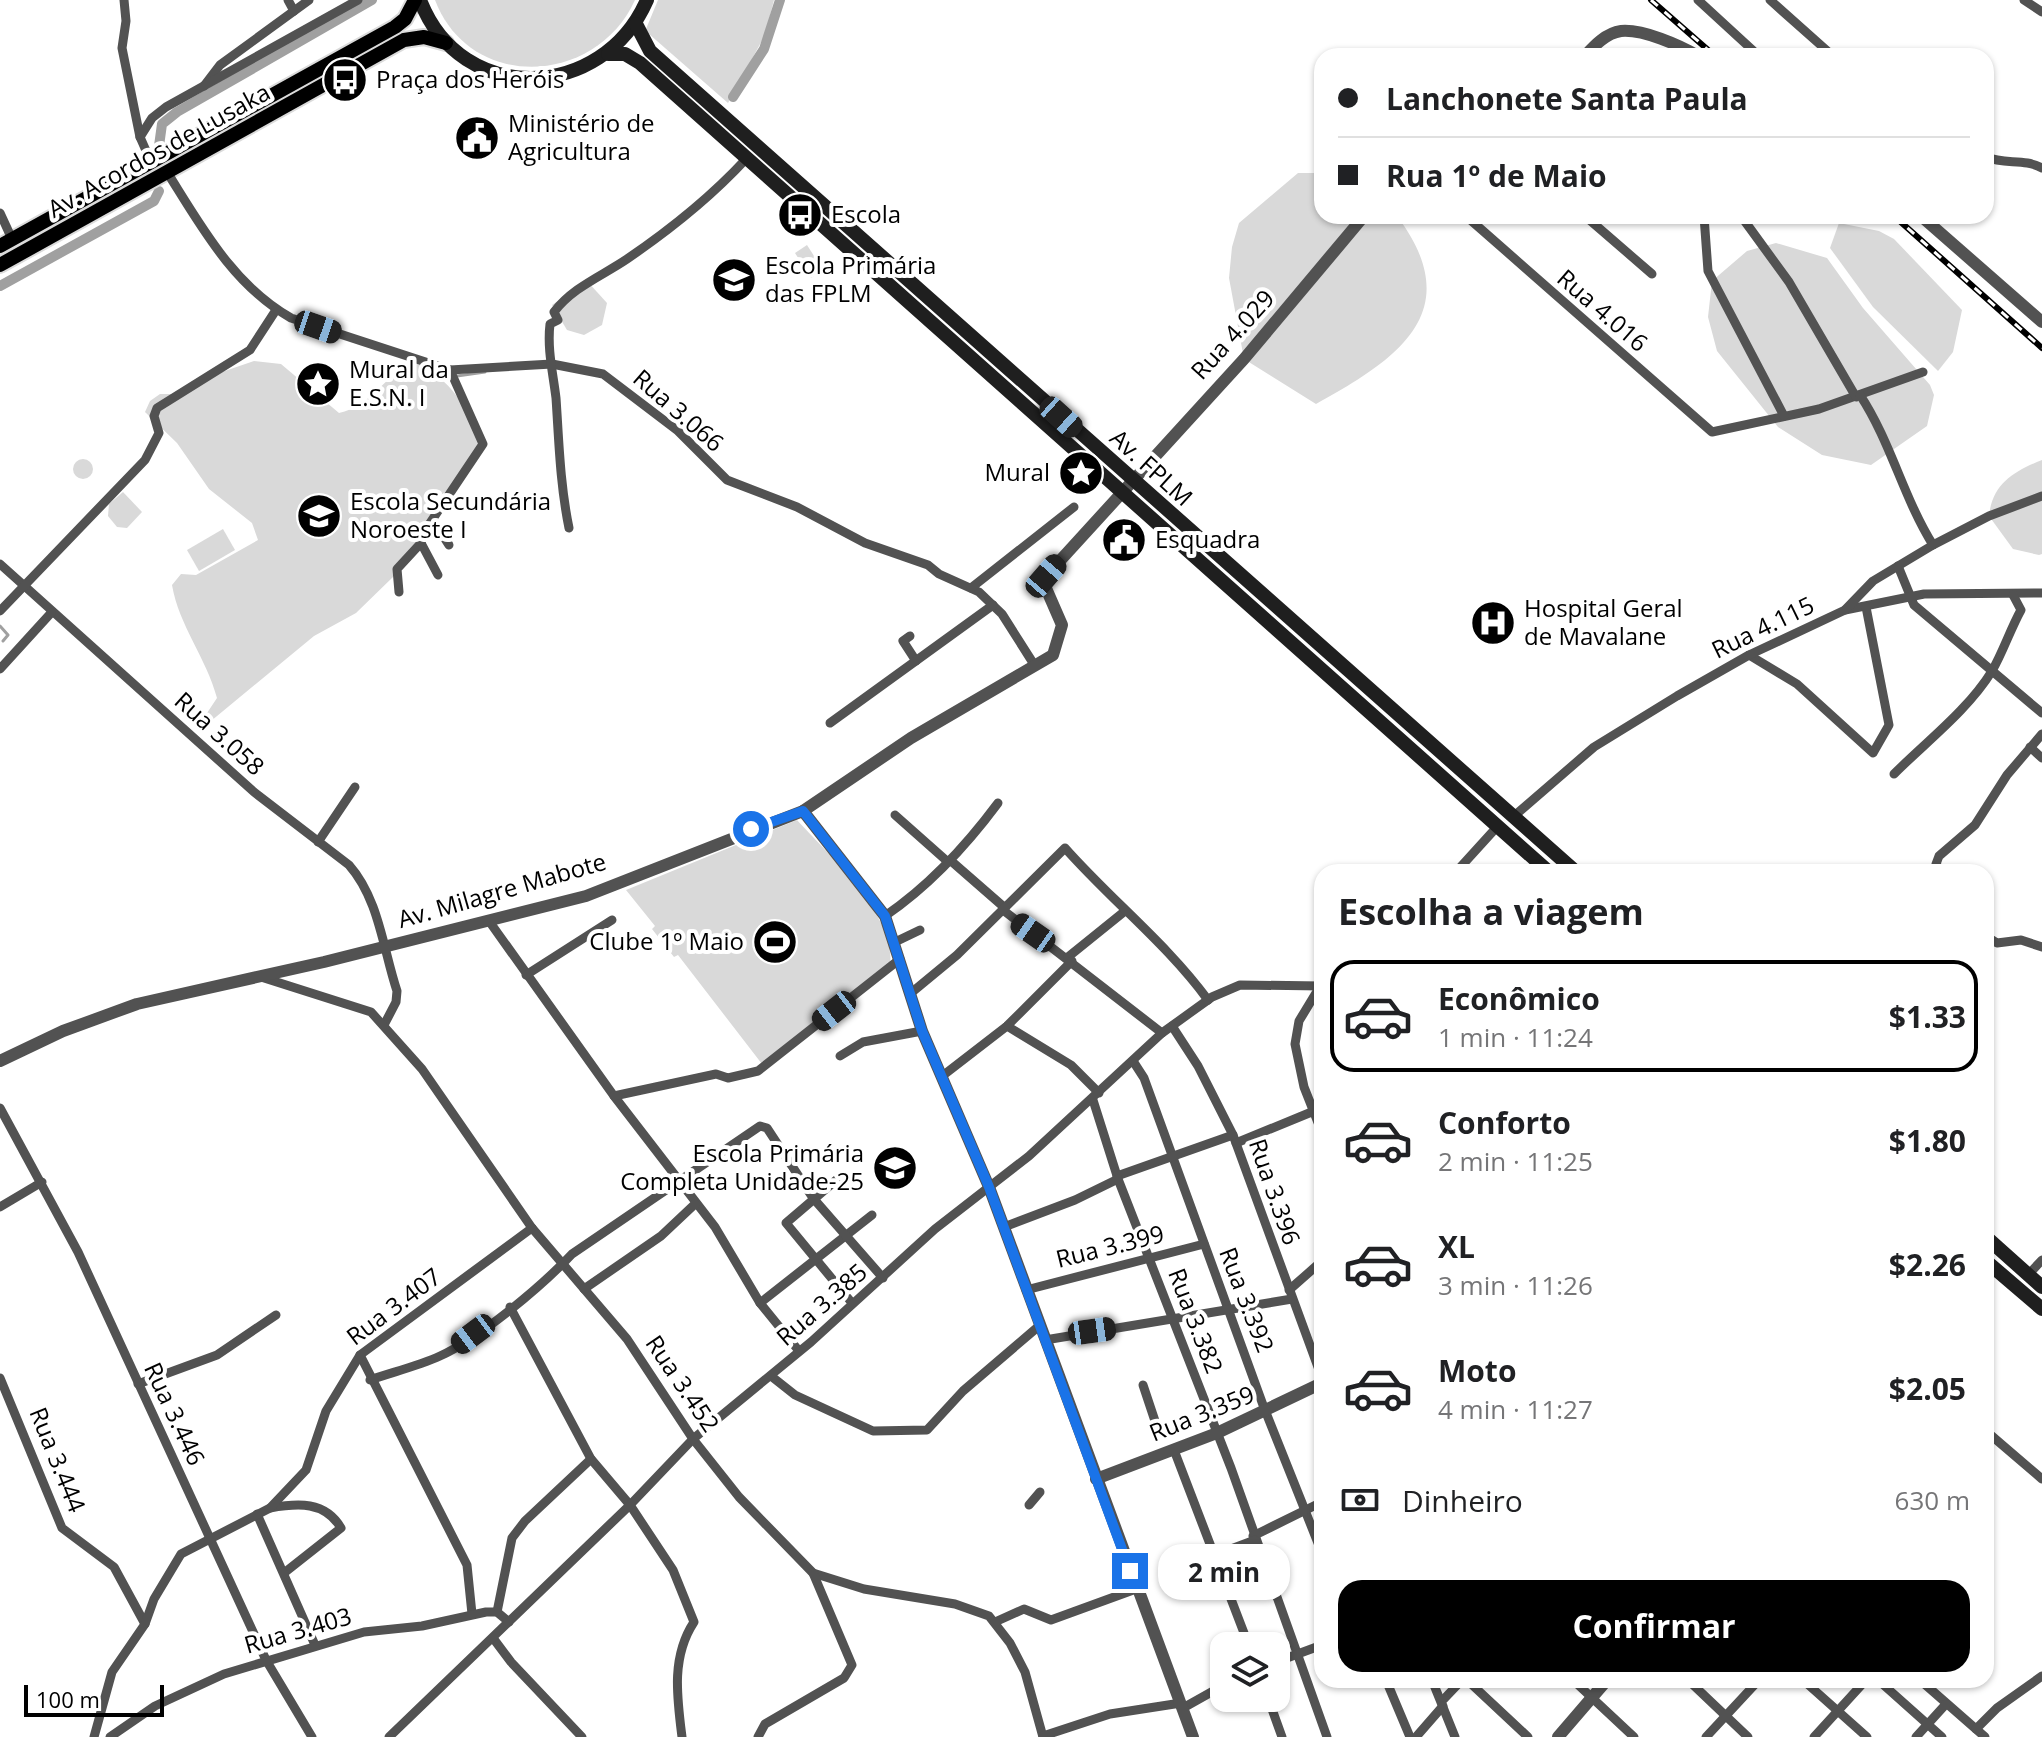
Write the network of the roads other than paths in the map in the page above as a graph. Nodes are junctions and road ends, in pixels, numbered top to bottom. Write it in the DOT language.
graph roads {
  1 [pos="124,0"];
  2 [pos="288,0"];
  3 [pos="309,0"];
  4 [pos="358,0"];
  5 [pos="417,0"];
  6 [pos="647,0"];
  7 [pos="1698,0"];
  8 [pos="1770,0"];
  9 [pos="2024,0"];
  10 [pos="294,11"];
  11 [pos="2042,12"];
  12 [pos="636,24"];
  13 [pos="266,33"];
  14 [pos="446,43"];
  15 [pos="276,47"];
  16 [pos="1593,48"];
  17 [pos="1678,48"];
  18 [pos="1750,48"];
  19 [pos="1824,48"];
  20 [pos="608,54"];
  21 [pos="204,87"];
  22 [pos="140,137"];
  23 [pos="746,159"];
  24 [pos="1994,159"];
  25 [pos="151,162"];
  26 [pos="2042,168"];
  27 [pos="167,172"];
  28 [pos="0,213"];
  29 [pos="1357,224"];
  30 [pos="1475,224"];
  31 [pos="1594,224"];
  32 [pos="1705,224"];
  33 [pos="1747,224"];
  34 [pos="1930,224"];
  35 [pos="6,242"];
  36 [pos="0,265"];
  37 [pos="1652,274"];
  38 [pos="276,310"];
  39 [pos="2042,322"];
  40 [pos="552,364"];
  41 [pos="450,370"];
  42 [pos="1923,372"];
  43 [pos="1858,396"];
  44 [pos="1784,416"];
  45 [pos="1130,480"];
  46 [pos="1115,487"];
  47 [pos="2042,496"];
  48 [pos="1074,507"];
  49 [pos="433,520"];
  50 [pos="569,528"];
  51 [pos="421,543"];
  52 [pos="449,545"];
  53 [pos="1933,545"];
  54 [pos="0,564"];
  55 [pos="1898,566"];
  56 [pos="438,575"];
  57 [pos="23,588"];
  58 [pos="971,588"];
  59 [pos="399,592"];
  60 [pos="2042,593"];
  61 [pos="2013,595"];
  62 [pos="1910,596"];
  63 [pos="993,605"];
  64 [pos="1866,607"];
  65 [pos="1845,610"];
  66 [pos="0,611"];
  67 [pos="51,613"];
  68 [pos="910,636"];
  69 [pos="1749,655"];
  70 [pos="916,661"];
  71 [pos="1035,666"];
  72 [pos="0,669"];
  73 [pos="1992,670"];
  74 [pos="2042,713"];
  75 [pos="830,723"];
  76 [pos="2042,734"];
  77 [pos="2030,747"];
  78 [pos="2042,758"];
  79 [pos="1894,774"];
  80 [pos="355,787"];
  81 [pos="998,803"];
  82 [pos="803,811"];
  83 [pos="895,815"];
  84 [pos="1513,817"];
  85 [pos="1496,828"];
  86 [pos="318,842"];
  87 [pos="1557,855"];
  88 [pos="949,861"];
  89 [pos="1463,864"];
  90 [pos="1540,864"];
  91 [pos="1551,864"];
  92 [pos="1567,864"];
  93 [pos="1936,864"];
  94 [pos="1004,909"];
  95 [pos="1125,911"];
  96 [pos="885,916"];
  97 [pos="612,920"];
  98 [pos="489,921"];
  99 [pos="920,930"];
  100 [pos="1994,941"];
  101 [pos="895,942"];
  102 [pos="2042,947"];
  103 [pos="383,948"];
  104 [pos="900,959"];
  105 [pos="1070,959"];
  106 [pos="254,975"];
  107 [pos="526,975"];
  108 [pos="1314,987"];
  109 [pos="911,993"];
  110 [pos="1314,997"];
  111 [pos="1208,1000"];
  112 [pos="384,1025"];
  113 [pos="1007,1026"];
  114 [pos="1172,1026"];
  115 [pos="922,1031"];
  116 [pos="1162,1033"];
  117 [pos="840,1056"];
  118 [pos="0,1061"];
  119 [pos="1133,1061"];
  120 [pos="941,1077"];
  121 [pos="614,1096"];
  122 [pos="1096,1096"];
  123 [pos="0,1108"];
  124 [pos="1314,1111"];
  125 [pos="1235,1139"];
  126 [pos="1171,1155"];
  127 [pos="841,1176"];
  128 [pos="1118,1178"];
  129 [pos="678,1180"];
  130 [pos="42,1182"];
  131 [pos="989,1187"];
  132 [pos="813,1198"];
  133 [pos="695,1204"];
  134 [pos="0,1207"];
  135 [pos="872,1215"];
  136 [pos="1004,1227"];
  137 [pos="532,1228"];
  138 [pos="847,1235"];
  139 [pos="1204,1244"];
  140 [pos="1994,1244"];
  141 [pos="1149,1258"];
  142 [pos="815,1260"];
  143 [pos="2042,1260"];
  144 [pos="563,1264"];
  145 [pos="1994,1268"];
  146 [pos="1314,1269"];
  147 [pos="2028,1275"];
  148 [pos="883,1278"];
  149 [pos="2042,1287"];
  150 [pos="584,1289"];
  151 [pos="1026,1290"];
  152 [pos="1290,1294"];
  153 [pos="760,1303"];
  154 [pos="852,1303"];
  155 [pos="510,1307"];
  156 [pos="1228,1309"];
  157 [pos="2042,1309"];
  158 [pos="276,1315"];
  159 [pos="1171,1319"];
  160 [pos="1039,1326"];
  161 [pos="1045,1340"];
  162 [pos="799,1351"];
  163 [pos="360,1355"];
  164 [pos="1314,1359"];
  165 [pos="771,1376"];
  166 [pos="0,1378"];
  167 [pos="370,1380"];
  168 [pos="138,1384"];
  169 [pos="1143,1385"];
  170 [pos="1314,1385"];
  171 [pos="1266,1412"];
  172 [pos="1156,1424"];
  173 [pos="1217,1433"];
  174 [pos="1994,1438"];
  175 [pos="693,1439"];
  176 [pos="1174,1450"];
  177 [pos="591,1459"];
  178 [pos="1096,1479"];
  179 [pos="2042,1479"];
  180 [pos="1040,1492"];
  181 [pos="630,1505"];
  182 [pos="1029,1505"];
  183 [pos="1314,1505"];
  184 [pos="270,1508"];
  185 [pos="1305,1509"];
  186 [pos="257,1514"];
  187 [pos="1314,1532"];
  188 [pos="208,1538"];
  189 [pos="1254,1538"];
  190 [pos="1215,1555"];
  191 [pos="284,1573"];
  192 [pos="813,1573"];
  193 [pos="1136,1589"];
  194 [pos="497,1612"];
  195 [pos="472,1614"];
  196 [pos="509,1622"];
  197 [pos="995,1622"];
  198 [pos="145,1624"];
  199 [pos="1244,1632"];
  200 [pos="493,1638"];
  201 [pos="315,1645"];
  202 [pos="1314,1648"];
  203 [pos="1296,1655"];
  204 [pos="1290,1657"];
  205 [pos="266,1660"];
  206 [pos="2042,1676"];
  207 [pos="1390,1688"];
  208 [pos="1435,1688"];
  209 [pos="1457,1688"];
  210 [pos="1474,1688"];
  211 [pos="1581,1688"];
  212 [pos="1600,1688"];
  213 [pos="1696,1688"];
  214 [pos="1752,1688"];
  215 [pos="1812,1688"];
  216 [pos="1859,1688"];
  217 [pos="1887,1688"];
  218 [pos="1929,1688"];
  219 [pos="1210,1692"];
  220 [pos="1591,1698"];
  221 [pos="1442,1704"];
  222 [pos="1946,1704"];
  223 [pos="1182,1705"];
  224 [pos="1838,1710"];
  225 [pos="1273,1712"];
  226 [pos="1726,1717"];
  227 [pos="1928,1724"];
  228 [pos="1976,1729"];
  229 [pos="94,1737"];
  230 [pos="110,1737"];
  231 [pos="312,1737"];
  232 [pos="389,1737"];
  233 [pos="582,1737"];
  234 [pos="682,1737"];
  235 [pos="758,1737"];
  236 [pos="1043,1737"];
  237 [pos="1193,1737"];
  238 [pos="1282,1737"];
  239 [pos="1327,1737"];
  240 [pos="1413,1737"];
  241 [pos="1455,1737"];
  242 [pos="1528,1737"];
  243 [pos="1558,1737"];
  244 [pos="1634,1737"];
  245 [pos="1706,1737"];
  246 [pos="1748,1737"];
  247 [pos="1814,1737"];
  248 [pos="1867,1737"];
  249 [pos="1916,1737"];
  250 [pos="1942,1737"];
  251 [pos="1985,1737"];
  1 -- 22 [label="street"];
  2 -- 10 [label="street"];
  3 -- 10 [label="street"];
  4 -- 15 [label="street"];
  5 -- 14 [label="main road"];
  5 -- 25 [label="main road, Av. Acordos de Lusaka"];
  6 -- 12 [label="main road"];
  7 -- 18 [label="street"];
  8 -- 19 [label="street"];
  9 -- 11 [label="street"];
  10 -- 13 [label="street"];
  12 -- 20 [label="main road"];
  12 -- 45 [label="main road, Av. FPLM"];
  13 -- 15 [label="street"];
  13 -- 21 [label="street"];
  14 -- 20 [label="main road"];
  14 -- 27 [label="main road, Av. Acordos de Lusaka"];
  15 -- 21 [label="street"];
  16 -- 17 [label="street"];
  20 -- 23 [label="main road, Av. FPLM"];
  21 -- 22 [label="street"];
  22 -- 25 [label="street"];
  23 -- 40 [label="street"];
  23 -- 46 [label="main road, Av. FPLM"];
  24 -- 26 [label="street"];
  25 -- 35 [label="main road, Av. Acordos de Lusaka"];
  27 -- 36 [label="main road, Av. Acordos de Lusaka"];
  27 -- 38 [label="street, Rua 3.066"];
  28 -- 35 [label="street"];
  29 -- 45 [label="street, Rua 4.029"];
  30 -- 44 [label="street, Rua 4.016"];
  31 -- 37 [label="street"];
  32 -- 44 [label="street"];
  33 -- 43 [label="street"];
  34 -- 39 [label="street"];
  38 -- 41 [label="street, Rua 3.066"];
  38 -- 57 [label="street"];
  40 -- 41 [label="street, Rua 3.066"];
  40 -- 50 [label="street"];
  40 -- 58 [label="street, Rua 3.066"];
  41 -- 49 [label="street"];
  42 -- 43 [label="street"];
  43 -- 44 [label="street"];
  43 -- 53 [label="street"];
  45 -- 46 [label="street, Av. Milagre Mabote"];
  45 -- 84 [label="main road, Av. FPLM"];
  46 -- 71 [label="street, Av. Milagre Mabote"];
  46 -- 85 [label="main road, Av. FPLM"];
  47 -- 53 [label="street, Rua 4.115"];
  48 -- 58 [label="street"];
  49 -- 51 [label="street"];
  49 -- 52 [label="street"];
  51 -- 56 [label="street"];
  51 -- 59 [label="street"];
  53 -- 55 [label="street, Rua 4.115"];
  54 -- 57 [label="street, Rua 3.058"];
  55 -- 62 [label="street"];
  55 -- 65 [label="street, Rua 4.115"];
  57 -- 66 [label="street"];
  57 -- 67 [label="street, Rua 3.058"];
  58 -- 63 [label="street, Rua 3.066"];
  60 -- 61 [label="street"];
  61 -- 62 [label="street"];
  61 -- 73 [label="street"];
  62 -- 64 [label="street"];
  62 -- 73 [label="street"];
  63 -- 70 [label="street"];
  63 -- 71 [label="street, Rua 3.066"];
  64 -- 65 [label="street"];
  64 -- 69 [label="street"];
  65 -- 69 [label="street, Rua 4.115"];
  67 -- 72 [label="street"];
  67 -- 86 [label="street, Rua 3.058"];
  68 -- 70 [label="street"];
  69 -- 84 [label="street, Rua 4.115"];
  70 -- 75 [label="street"];
  71 -- 82 [label="street, Av. Milagre Mabote"];
  73 -- 74 [label="street"];
  73 -- 79 [label="street"];
  76 -- 77 [label="street"];
  77 -- 78 [label="street"];
  77 -- 93 [label="street"];
  80 -- 86 [label="street"];
  81 -- 88 [label="street"];
  82 -- 96 [label="street"];
  82 -- 98 [label="street, Av. Milagre Mabote"];
  83 -- 88 [label="street"];
  84 -- 87 [label="main road, Av. FPLM"];
  85 -- 89 [label="street"];
  85 -- 90 [label="main road, Av. FPLM"];
  86 -- 103 [label="street, Rua 3.058"];
  87 -- 91 [label="main road"];
  87 -- 92 [label="main road, Av. FPLM"];
  88 -- 94 [label="street"];
  88 -- 96 [label="street"];
  94 -- 95 [label="street"];
  94 -- 105 [label="street"];
  94 -- 109 [label="street"];
  95 -- 105 [label="street"];
  95 -- 111 [label="street"];
  96 -- 101 [label="street"];
  97 -- 107 [label="street"];
  98 -- 103 [label="street, Av. Milagre Mabote"];
  98 -- 107 [label="street"];
  99 -- 101 [label="street"];
  100 -- 102 [label="street"];
  101 -- 104 [label="street"];
  103 -- 106 [label="street, Av. Milagre Mabote"];
  103 -- 112 [label="street"];
  104 -- 109 [label="street"];
  104 -- 121 [label="street"];
  105 -- 113 [label="street"];
  105 -- 116 [label="street"];
  106 -- 112 [label="street, Rua 3.452"];
  106 -- 118 [label="street, Av. Milagre Mabote"];
  107 -- 121 [label="street"];
  108 -- 111 [label="street, Rua 3.385"];
  109 -- 115 [label="street"];
  110 -- 124 [label="street"];
  111 -- 114 [label="street, Rua 3.385"];
  112 -- 137 [label="street, Rua 3.452"];
  113 -- 120 [label="street"];
  113 -- 122 [label="street"];
  114 -- 116 [label="street, Rua 3.385"];
  114 -- 125 [label="street, Rua 3.396"];
  115 -- 117 [label="street"];
  115 -- 120 [label="street"];
  116 -- 119 [label="street, Rua 3.385"];
  119 -- 122 [label="street, Rua 3.385"];
  119 -- 126 [label="street, Rua 3.392"];
  120 -- 131 [label="street"];
  121 -- 129 [label="street"];
  122 -- 128 [label="street, Rua 3.382"];
  122 -- 131 [label="street, Rua 3.385"];
  123 -- 130 [label="street, Rua 3.446"];
  124 -- 125 [label="street"];
  125 -- 126 [label="street"];
  125 -- 152 [label="street, Rua 3.396"];
  126 -- 128 [label="street"];
  126 -- 139 [label="street, Rua 3.392"];
  127 -- 132 [label="street"];
  128 -- 136 [label="street"];
  128 -- 141 [label="street, Rua 3.382"];
  129 -- 132 [label="street"];
  129 -- 133 [label="street"];
  129 -- 144 [label="street"];
  130 -- 134 [label="street"];
  130 -- 168 [label="street, Rua 3.446"];
  131 -- 136 [label="street"];
  131 -- 148 [label="street, Rua 3.385"];
  132 -- 138 [label="street"];
  132 -- 142 [label="street"];
  133 -- 150 [label="street"];
  133 -- 153 [label="street"];
  135 -- 138 [label="street"];
  136 -- 151 [label="street"];
  137 -- 144 [label="street, Rua 3.452"];
  137 -- 163 [label="street, Rua 3.407"];
  138 -- 142 [label="street"];
  138 -- 148 [label="street"];
  139 -- 141 [label="street, Rua 3.399"];
  139 -- 156 [label="street, Rua 3.392"];
  140 -- 147 [label="main road"];
  141 -- 151 [label="street, Rua 3.399"];
  141 -- 159 [label="street, Rua 3.382"];
  142 -- 153 [label="street"];
  142 -- 154 [label="street"];
  143 -- 147 [label="street"];
  144 -- 150 [label="street, Rua 3.452"];
  144 -- 155 [label="street"];
  145 -- 157 [label="main road"];
  146 -- 152 [label="street"];
  147 -- 149 [label="main road"];
  148 -- 154 [label="street, Rua 3.385"];
  150 -- 175 [label="street, Rua 3.452"];
  151 -- 160 [label="street"];
  152 -- 156 [label="street"];
  152 -- 164 [label="street, Rua 3.396"];
  153 -- 162 [label="street"];
  154 -- 162 [label="street, Rua 3.385"];
  155 -- 167 [label="street"];
  155 -- 177 [label="street"];
  156 -- 159 [label="street"];
  156 -- 171 [label="street, Rua 3.392"];
  158 -- 168 [label="street"];
  159 -- 161 [label="street"];
  159 -- 173 [label="street, Rua 3.382"];
  160 -- 161 [label="street"];
  160 -- 165 [label="street"];
  161 -- 178 [label="street"];
  162 -- 165 [label="street, Rua 3.385"];
  163 -- 167 [label="street"];
  163 -- 184 [label="street, Rua 3.407"];
  165 -- 175 [label="street, Rua 3.385"];
  166 -- 198 [label="street, Rua 3.444"];
  167 -- 195 [label="street"];
  168 -- 188 [label="street, Rua 3.446"];
  169 -- 172 [label="street"];
  170 -- 171 [label="street, Rua 3.359"];
  171 -- 173 [label="street, Rua 3.359"];
  171 -- 185 [label="street, Rua 3.392"];
  173 -- 176 [label="street, Rua 3.359"];
  173 -- 189 [label="street, Rua 3.382"];
  174 -- 179 [label="street"];
  175 -- 181 [label="street, Rua 3.385"];
  175 -- 192 [label="street, Rua 3.452"];
  176 -- 178 [label="street, Rua 3.359"];
  176 -- 190 [label="street"];
  177 -- 181 [label="street"];
  177 -- 194 [label="street"];
  178 -- 193 [label="street"];
  180 -- 182 [label="street"];
  181 -- 196 [label="street, Rua 3.385"];
  181 -- 234 [label="street"];
  183 -- 185 [label="street"];
  184 -- 186 [label="street, Rua 3.407"];
  184 -- 191 [label="street"];
  185 -- 187 [label="street, Rua 3.392"];
  185 -- 189 [label="street"];
  186 -- 188 [label="street, Rua 3.407"];
  186 -- 191 [label="street"];
  188 -- 198 [label="street, Rua 3.407"];
  188 -- 205 [label="street, Rua 3.446"];
  189 -- 190 [label="street"];
  189 -- 203 [label="street, Rua 3.382"];
  190 -- 199 [label="street"];
  191 -- 201 [label="street"];
  192 -- 197 [label="street, Rua 3.452"];
  192 -- 235 [label="street"];
  193 -- 197 [label="street"];
  193 -- 223 [label="street"];
  194 -- 195 [label="street, Rua 3.403"];
  194 -- 196 [label="street"];
  195 -- 201 [label="street, Rua 3.403"];
  196 -- 200 [label="street, Rua 3.385"];
  197 -- 236 [label="street"];
  198 -- 229 [label="street, Rua 3.407"];
  200 -- 232 [label="street, Rua 3.385"];
  200 -- 233 [label="street"];
  201 -- 205 [label="street, Rua 3.403"];
  202 -- 203 [label="street"];
  203 -- 204 [label="street"];
  203 -- 239 [label="street, Rua 3.382"];
  205 -- 230 [label="street, Rua 3.403"];
  205 -- 231 [label="street, Rua 3.446"];
  206 -- 228 [label="street"];
  207 -- 240 [label="street"];
  208 -- 221 [label="street"];
  209 -- 221 [label="street"];
  210 -- 242 [label="street"];
  211 -- 220 [label="street"];
  212 -- 220 [label="street"];
  213 -- 226 [label="street"];
  214 -- 226 [label="street"];
  215 -- 224 [label="street"];
  216 -- 224 [label="street"];
  217 -- 227 [label="street"];
  218 -- 222 [label="street"];
  219 -- 223 [label="street"];
  220 -- 243 [label="street"];
  220 -- 244 [label="street"];
  221 -- 240 [label="street"];
  221 -- 241 [label="street"];
  222 -- 227 [label="street"];
  222 -- 228 [label="street"];
  223 -- 236 [label="street"];
  223 -- 237 [label="street"];
  224 -- 247 [label="street"];
  224 -- 248 [label="street"];
  225 -- 238 [label="street"];
  226 -- 245 [label="street"];
  226 -- 246 [label="street"];
  227 -- 249 [label="street"];
  227 -- 250 [label="street"];
  228 -- 251 [label="street"];
}
